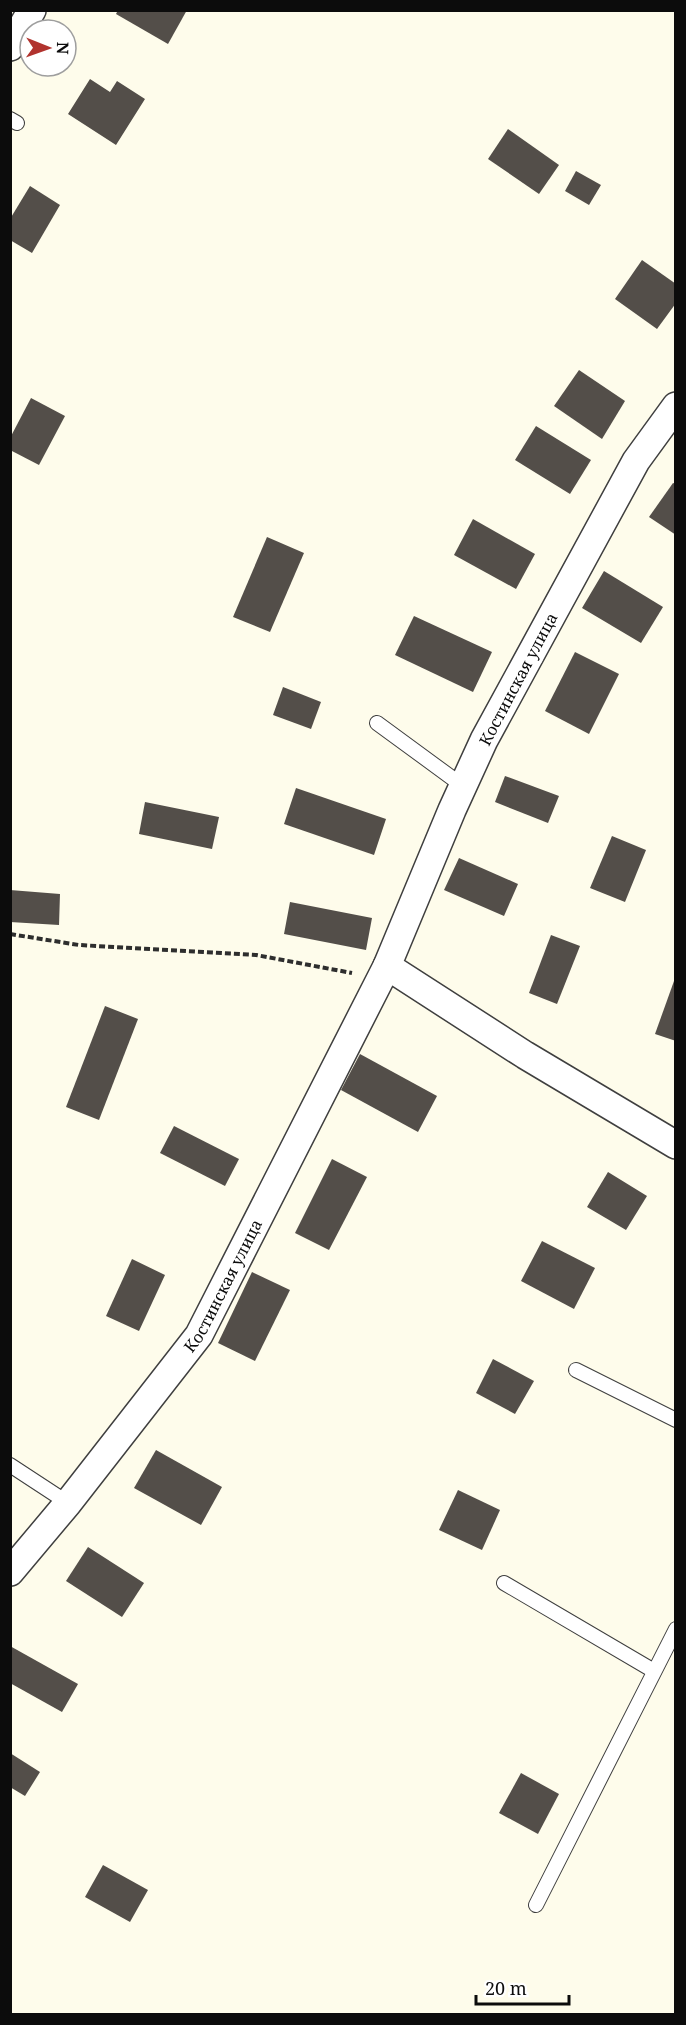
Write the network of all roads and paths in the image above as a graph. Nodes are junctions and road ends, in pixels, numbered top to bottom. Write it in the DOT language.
graph roads {
  1 [pos="32,10"];
  2 [pos="10,47"];
  3 [pos="675,406"];
  4 [pos="377,723"];
  5 [pos="463,786"];
  6 [pos="10,934"];
  7 [pos="384,972"];
  8 [pos="675,1145"];
  9 [pos="576,1371"];
  10 [pos="675,1420"];
  11 [pos="10,1465"];
  12 [pos="68,1503"];
  13 [pos="10,1572"];
  14 [pos="504,1583"];
  15 [pos="675,1629"];
  16 [pos="654,1671"];
  17 [pos="536,1905"];
  1 -- 2 [label="street"];
  3 -- 5 [label="street, Костинская улица"];
  4 -- 5 [label="lane"];
  5 -- 7 [label="street, Костинская улица"];
  6 -- 7 [label="path"];
  7 -- 8 [label="street"];
  7 -- 12 [label="street, Костинская улица"];
  9 -- 10 [label="lane"];
  11 -- 12 [label="lane"];
  12 -- 13 [label="street, Костинская улица"];
  14 -- 16 [label="lane"];
  15 -- 16 [label="lane"];
  16 -- 17 [label="lane"];
}
